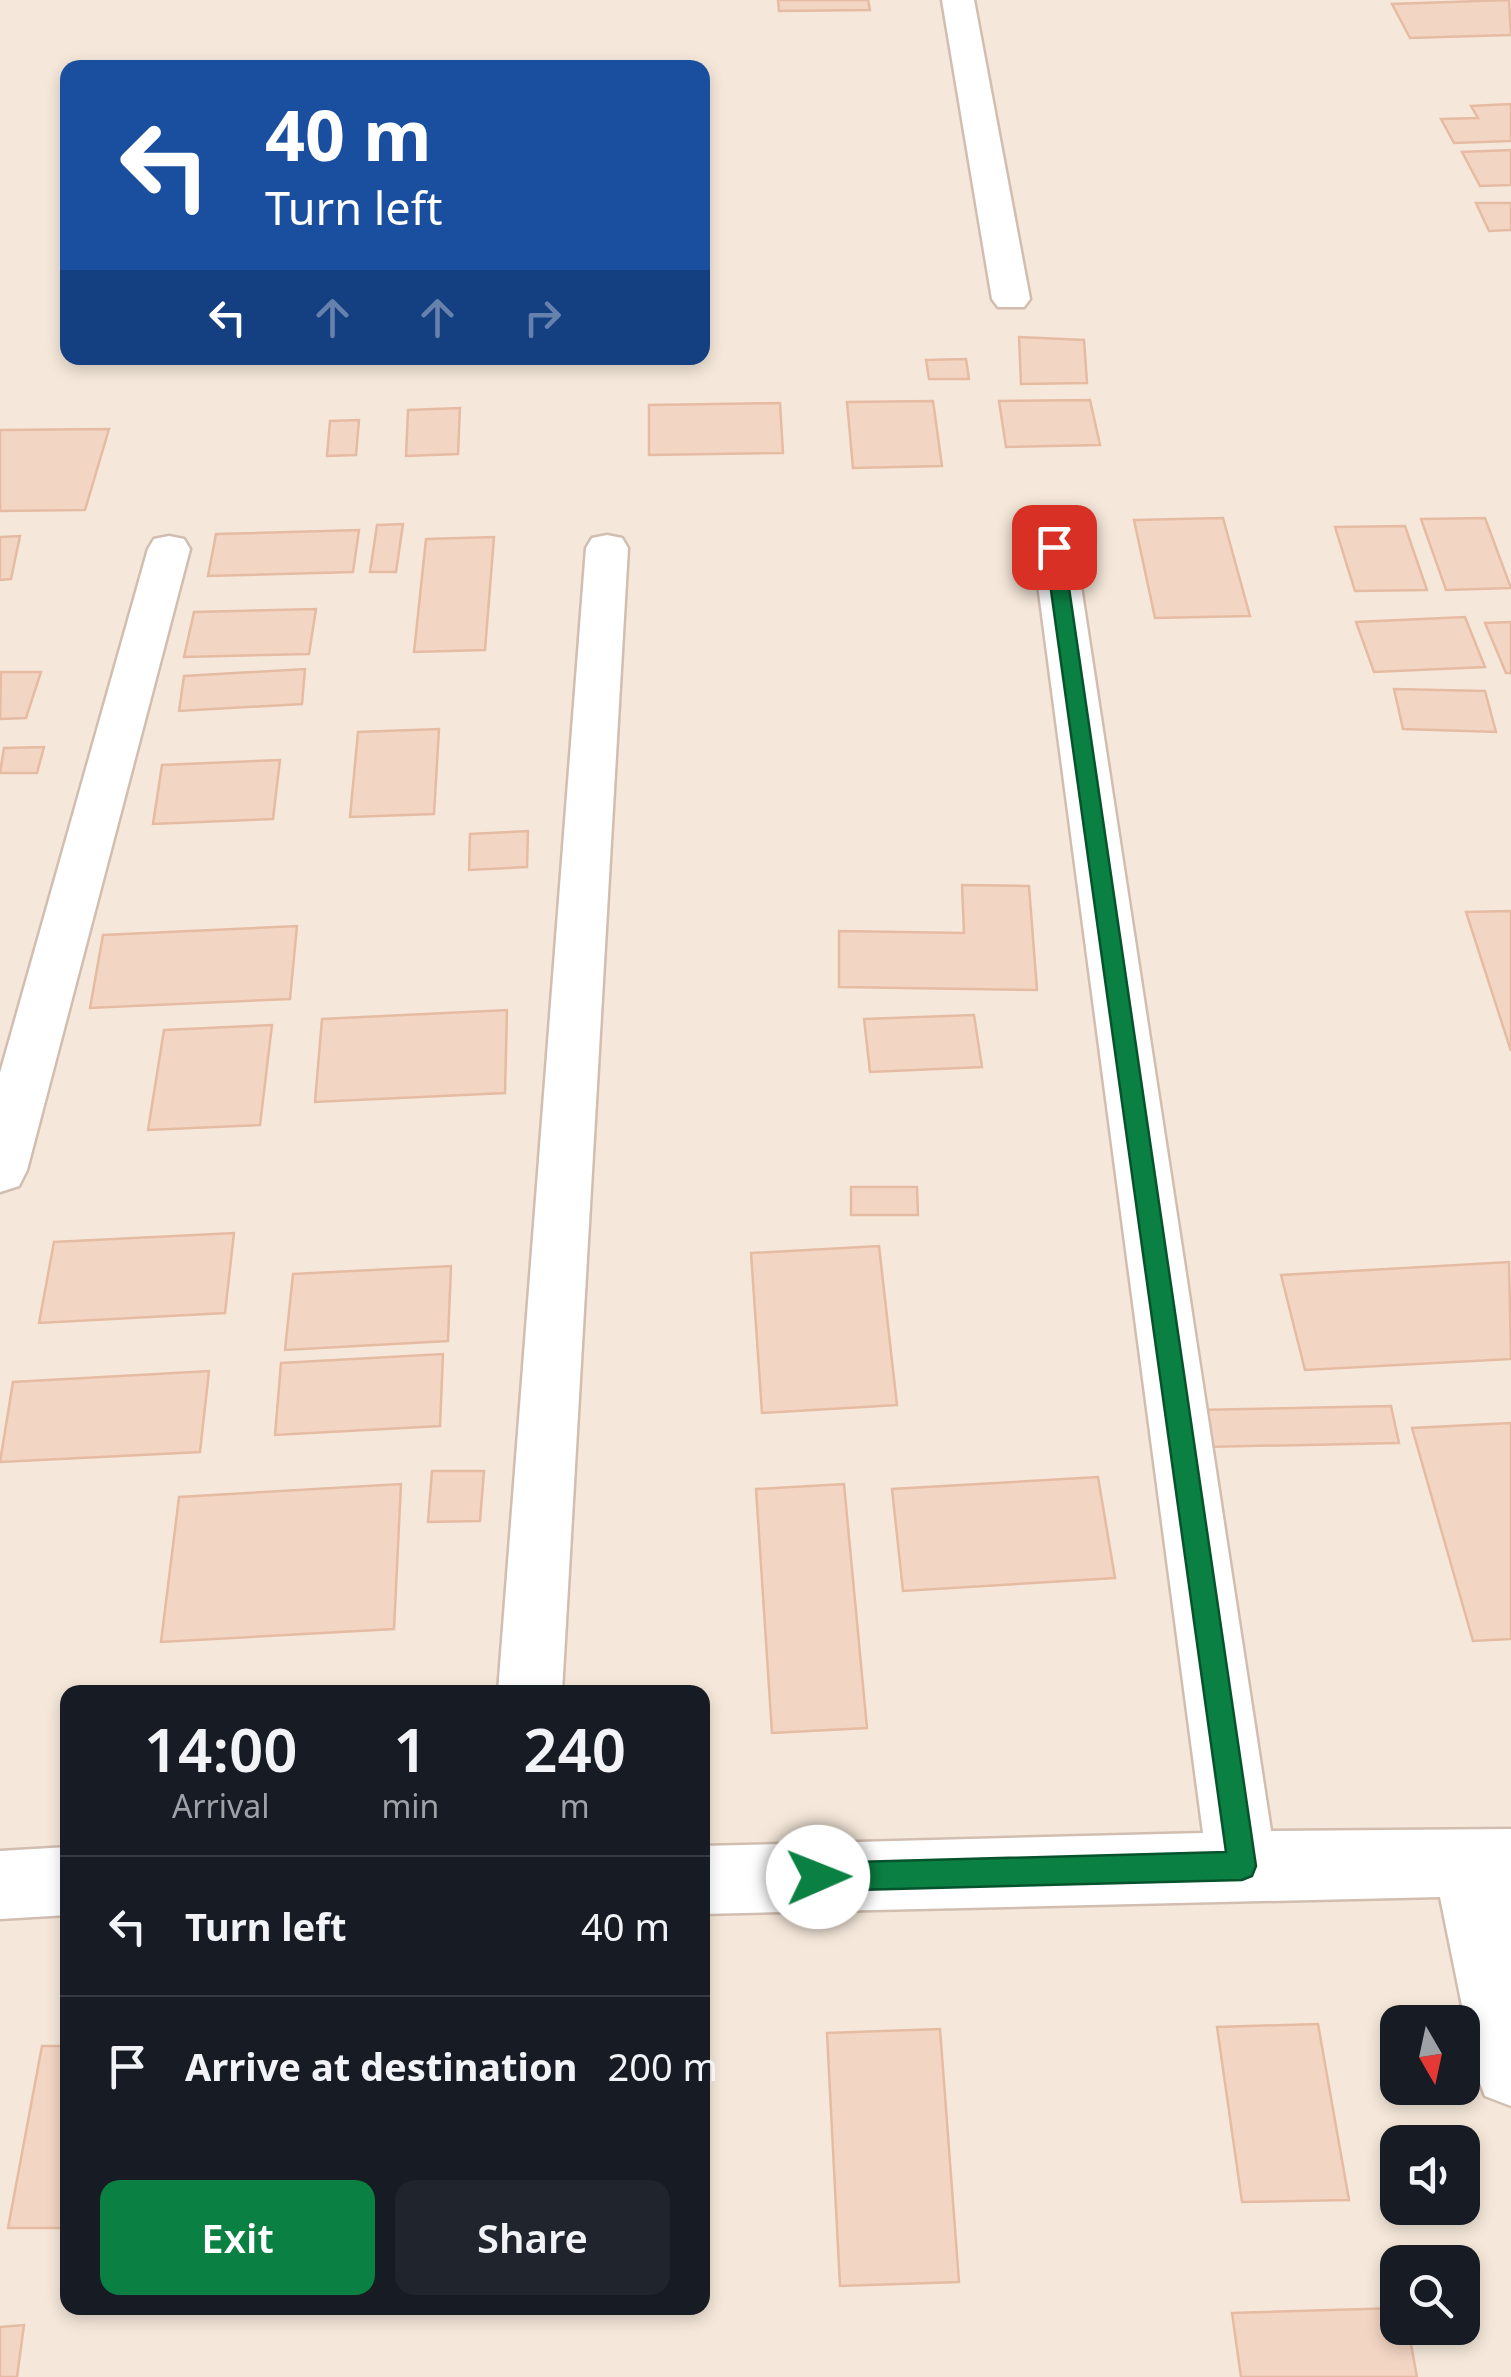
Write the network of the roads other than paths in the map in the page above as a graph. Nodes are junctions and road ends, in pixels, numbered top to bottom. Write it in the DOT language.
graph roads {
  1 [pos="958,0"];
  2 [pos="1011,300"];
  3 [pos="1054,547"];
  4 [pos="169,548"];
  5 [pos="607,548"];
  6 [pos="0,1170"];
  7 [pos="530,1685"];
  8 [pos="1489,1864"];
  9 [pos="1242,1866"];
  10 [pos="710,1880"];
  11 [pos="60,1881"];
  12 [pos="0,1885"];
  13 [pos="1511,2070"];
  1 -- 2 [label="street"];
  3 -- 9 [label="street"];
  4 -- 6 [label="street"];
  5 -- 7 [label="street"];
  8 -- 9 [label="street"];
  8 -- 13 [label="street"];
  9 -- 10 [label="street"];
  11 -- 12 [label="street"];
}
